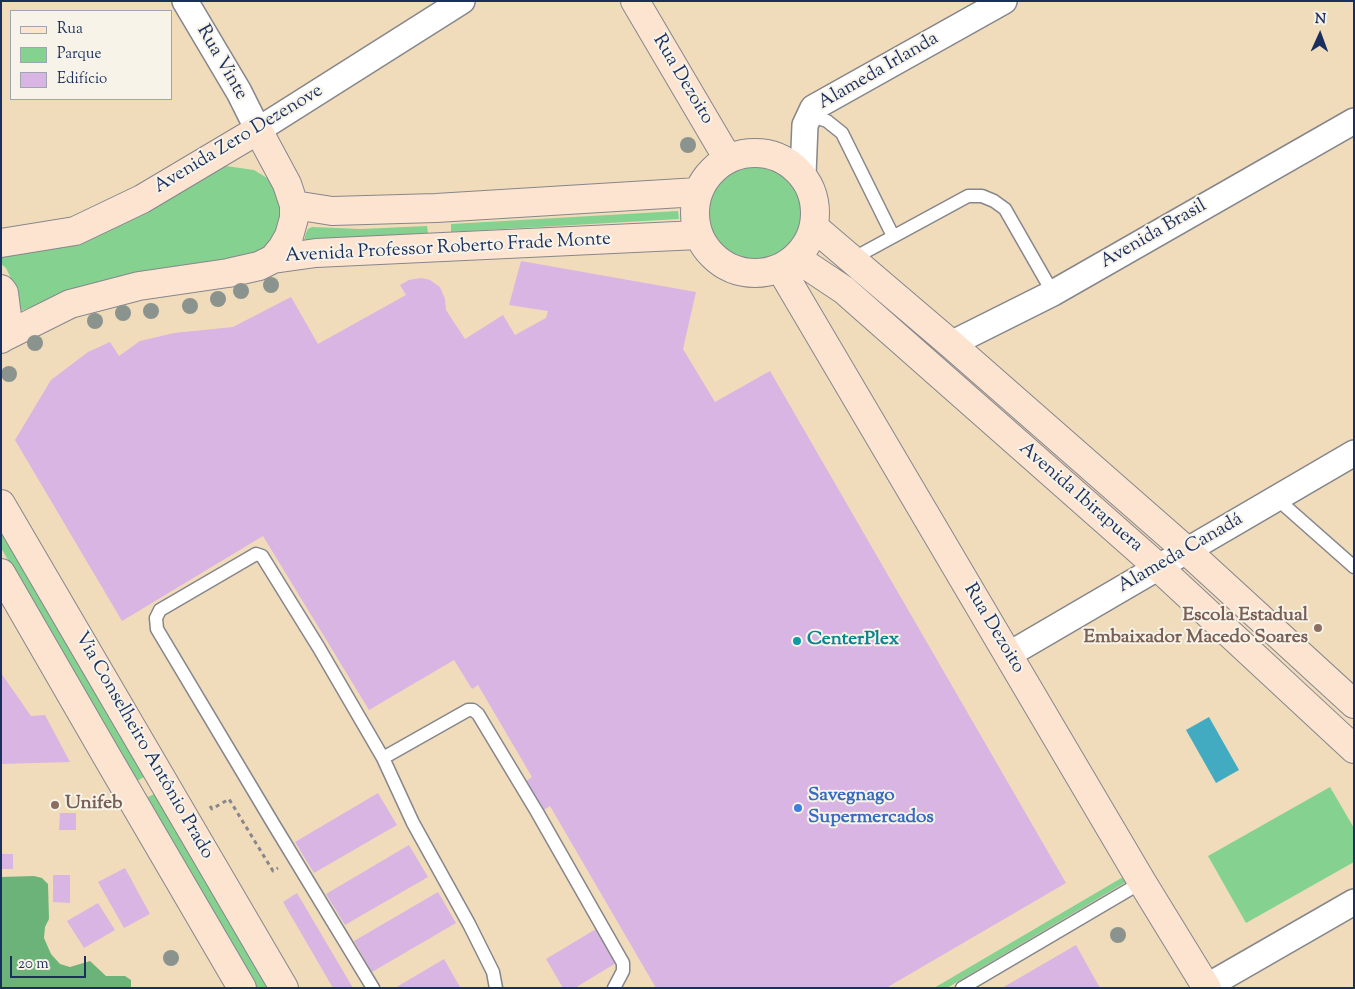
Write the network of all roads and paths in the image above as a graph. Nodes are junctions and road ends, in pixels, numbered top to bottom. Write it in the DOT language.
graph roads {
  1 [pos="185,1"];
  2 [pos="462,1"];
  3 [pos="635,1"];
  4 [pos="1004,1"];
  5 [pos="810,115"];
  6 [pos="1354,121"];
  7 [pos="258,130"];
  8 [pos="728,159"];
  9 [pos="204,162"];
  10 [pos="281,174"];
  11 [pos="803,174"];
  12 [pos="698,192"];
  13 [pos="294,205"];
  14 [pos="815,228"];
  15 [pos="698,235"];
  16 [pos="893,236"];
  17 [pos="1,243"];
  18 [pos="273,259"];
  19 [pos="852,259"];
  20 [pos="788,263"];
  21 [pos="1,289"];
  22 [pos="1053,293"];
  23 [pos="1,339"];
  24 [pos="951,344"];
  25 [pos="1354,453"];
  26 [pos="1276,498"];
  27 [pos="1,504"];
  28 [pos="1186,550"];
  29 [pos="1158,567"];
  30 [pos="1354,567"];
  31 [pos="1,573"];
  32 [pos="1008,655"];
  33 [pos="1354,704"];
  34 [pos="1354,749"];
  35 [pos="383,758"];
  36 [pos="1142,882"];
  37 [pos="1354,902"];
  38 [pos="1206,987"];
  39 [pos="242,988"];
  40 [pos="284,988"];
  41 [pos="373,988"];
  42 [pos="496,988"];
  43 [pos="614,988"];
  44 [pos="962,988"];
  1 -- 7 [label="street, Rua Vinte"];
  2 -- 7 [label="street, Avenida Zero Dezenove"];
  3 -- 8 [label="main road, Rua Dezoito"];
  4 -- 5 [label="street, Alameda Irlanda"];
  5 -- 11 [label="street, Alameda Irlanda"];
  5 -- 16 [label="lane"];
  6 -- 22 [label="street, Avenida Brasil"];
  7 -- 9 [label="main road, Avenida Zero Dezenove"];
  7 -- 10 [label="main road, Rua Vinte"];
  8 -- 11 [label="main road"];
  8 -- 12 [label="main road"];
  9 -- 10 [label="main road"];
  9 -- 17 [label="main road, Avenida Zero Dezenove"];
  10 -- 13 [label="main road, Rua Vinte"];
  11 -- 14 [label="main road"];
  12 -- 13 [label="main road"];
  12 -- 15 [label="main road"];
  13 -- 18 [label="main road, Rua Vinte"];
  14 -- 19 [label="main road, Avenida Ibirapuera"];
  14 -- 20 [label="main road"];
  15 -- 18 [label="main road, Avenida Professor Roberto Frade Monte"];
  15 -- 20 [label="main road"];
  16 -- 19 [label="lane"];
  16 -- 22 [label="lane"];
  18 -- 23 [label="main road, Avenida Professor Roberto Frade Monte"];
  19 -- 24 [label="main road, Avenida Ibirapuera"];
  20 -- 29 [label="main road, Avenida Ibirapuera"];
  20 -- 32 [label="main road, Rua Dezoito"];
  21 -- 23 [label="main road"];
  22 -- 24 [label="street, Avenida Brasil"];
  24 -- 28 [label="main road, Avenida Ibirapuera"];
  25 -- 26 [label="street, Alameda Canadá"];
  26 -- 28 [label="street, Alameda Canadá"];
  26 -- 30 [label="lane"];
  27 -- 40 [label="main road, Via Conselheiro Antônio Prado"];
  28 -- 29 [label="street, Alameda Canadá"];
  28 -- 33 [label="main road, Avenida Ibirapuera"];
  29 -- 32 [label="street, Alameda Canadá"];
  29 -- 34 [label="main road, Avenida Ibirapuera"];
  31 -- 39 [label="main road, Via Conselheiro Antônio Prado"];
  32 -- 36 [label="main road, Rua Dezoito"];
  35 -- 41 [label="lane"];
  35 -- 42 [label="lane"];
  35 -- 43 [label="lane"];
  36 -- 38 [label="main road, Rua Dezoito"];
  36 -- 44 [label="lane"];
  37 -- 38 [label="street"];
}
